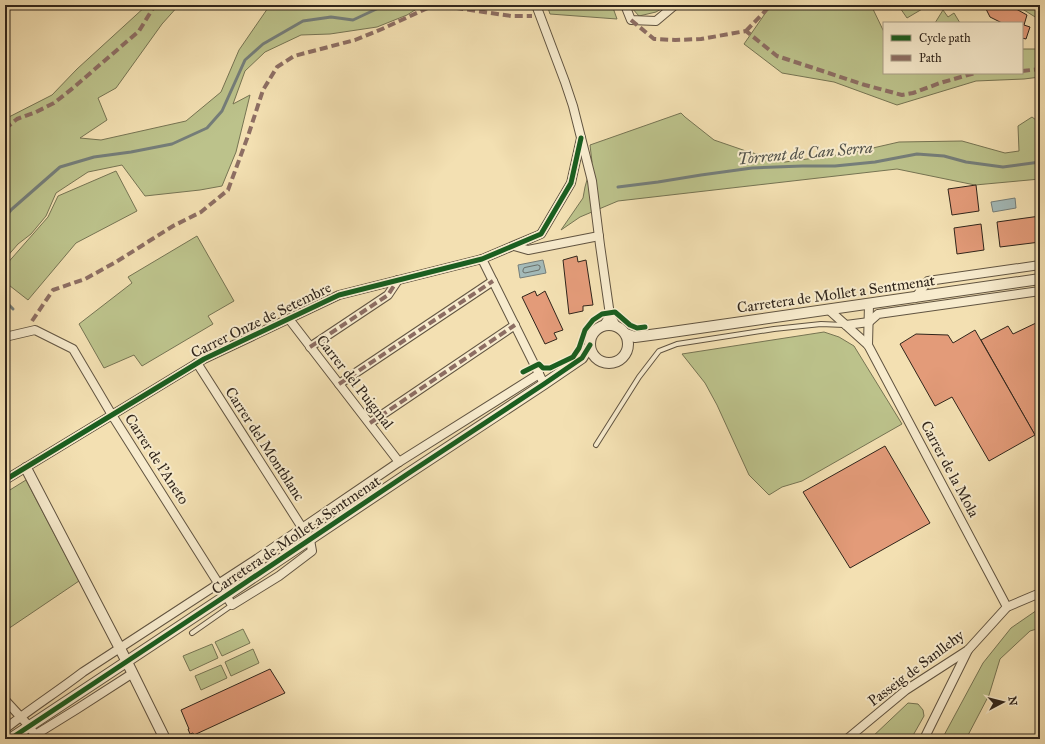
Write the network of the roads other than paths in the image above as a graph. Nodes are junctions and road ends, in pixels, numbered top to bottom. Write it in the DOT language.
graph roads {
  1 [pos="536,5"];
  2 [pos="625,5"];
  3 [pos="675,5"];
  4 [pos="581,138"];
  5 [pos="599,236"];
  6 [pos="514,246"];
  7 [pos="482,259"];
  8 [pos="1040,265"];
  9 [pos="1040,279"];
  10 [pos="398,280"];
  11 [pos="493,281"];
  12 [pos="1040,291"];
  13 [pos="915,298"];
  14 [pos="869,304"];
  15 [pos="829,310"];
  16 [pos="610,315"];
  17 [pos="289,319"];
  18 [pos="869,322"];
  19 [pos="515,325"];
  20 [pos="846,325"];
  21 [pos="604,326"];
  22 [pos="616,326"];
  23 [pos="5,336"];
  24 [pos="630,339"];
  25 [pos="590,345"];
  26 [pos="868,345"];
  27 [pos="310,347"];
  28 [pos="582,358"];
  29 [pos="596,358"];
  30 [pos="197,363"];
  31 [pos="539,374"];
  32 [pos="340,384"];
  33 [pos="544,384"];
  34 [pos="112,415"];
  35 [pos="370,423"];
  36 [pos="596,445"];
  37 [pos="399,462"];
  38 [pos="26,468"];
  39 [pos="5,480"];
  40 [pos="302,527"];
  41 [pos="310,540"];
  42 [pos="219,583"];
  43 [pos="1040,593"];
  44 [pos="230,600"];
  45 [pos="1007,607"];
  46 [pos="192,633"];
  47 [pos="120,648"];
  48 [pos="968,650"];
  49 [pos="127,662"];
  50 [pos="133,673"];
  51 [pos="5,700"];
  52 [pos="21,717"];
  53 [pos="29,726"];
  54 [pos="5,729"];
  55 [pos="10,739"];
  56 [pos="165,739"];
  57 [pos="847,739"];
  58 [pos="924,739"];
  1 -- 4 [label="street"];
  2 -- 3 [label="street"];
  4 -- 5 [label="street"];
  4 -- 6 [label="street, Carrer Onze de Setembre"];
  5 -- 6 [label="street"];
  5 -- 16 [label="street"];
  6 -- 7 [label="street, Carrer Onze de Setembre"];
  7 -- 10 [label="street, Carrer Onze de Setembre"];
  7 -- 11 [label="street"];
  8 -- 13 [label="street"];
  9 -- 13 [label="street, Carretera de Mollet a Sentmenat"];
  10 -- 17 [label="street, Carrer Onze de Setembre"];
  10 -- 27 [label="street"];
  11 -- 19 [label="street"];
  11 -- 32 [label="street"];
  12 -- 18 [label="street"];
  13 -- 14 [label="street, Carretera de Mollet a Sentmenat"];
  14 -- 15 [label="street, Carretera de Mollet a Sentmenat"];
  14 -- 18 [label="street"];
  15 -- 20 [label="street, Carrer de la Mola"];
  15 -- 24 [label="street, Carretera de Mollet a Sentmenat"];
  16 -- 21 [label="street"];
  16 -- 22 [label="street"];
  17 -- 27 [label="street, Carrer del Puigmal"];
  17 -- 30 [label="street, Carrer Onze de Setembre"];
  18 -- 20 [label="street"];
  18 -- 26 [label="street"];
  19 -- 31 [label="street"];
  19 -- 35 [label="street"];
  20 -- 26 [label="street, Carrer de la Mola"];
  20 -- 36 [label="lane"];
  21 -- 22 [label="street"];
  21 -- 25 [label="street, Carretera de Mollet a Sentmenat"];
  22 -- 24 [label="street"];
  23 -- 34 [label="street, Carrer de l'Aneto"];
  24 -- 29 [label="street"];
  25 -- 28 [label="street, Carretera de Mollet a Sentmenat"];
  25 -- 29 [label="street"];
  26 -- 45 [label="street, Carrer de la Mola"];
  27 -- 32 [label="street, Carrer del Puigmal"];
  28 -- 29 [label="street"];
  28 -- 33 [label="street, Carretera de Mollet a Sentmenat"];
  30 -- 34 [label="street, Carrer Onze de Setembre"];
  30 -- 40 [label="street, Carrer del Montblanc"];
  31 -- 33 [label="street"];
  31 -- 37 [label="street, Carretera de Mollet a Sentmenat"];
  32 -- 35 [label="street, Carrer del Puigmal"];
  33 -- 41 [label="street, Carretera de Mollet a Sentmenat"];
  34 -- 38 [label="street, Carrer Onze de Setembre"];
  34 -- 42 [label="street, Carrer de l'Aneto"];
  35 -- 37 [label="street, Carrer del Puigmal"];
  37 -- 40 [label="street, Carretera de Mollet a Sentmenat"];
  38 -- 39 [label="street, Carrer Onze de Setembre"];
  38 -- 47 [label="street"];
  40 -- 41 [label="street, Carrer del Montblanc"];
  40 -- 42 [label="street, Carretera de Mollet a Sentmenat"];
  41 -- 44 [label="street, Carretera de Mollet a Sentmenat"];
  42 -- 44 [label="street, Carrer de l'Aneto"];
  42 -- 47 [label="street, Carretera de Mollet a Sentmenat"];
  43 -- 45 [label="street, Passeig de Sanllehy"];
  44 -- 46 [label="lane"];
  44 -- 49 [label="street, Carretera de Mollet a Sentmenat"];
  45 -- 48 [label="street, Passeig de Sanllehy"];
  47 -- 49 [label="street"];
  47 -- 52 [label="street, Carretera de Mollet a Sentmenat"];
  48 -- 57 [label="street, Passeig de Sanllehy"];
  48 -- 58 [label="street"];
  49 -- 50 [label="street"];
  49 -- 53 [label="street, Carretera de Mollet a Sentmenat"];
  50 -- 53 [label="street"];
  50 -- 56 [label="street"];
  51 -- 52 [label="street"];
  52 -- 53 [label="street"];
  52 -- 54 [label="street, Carretera de Mollet a Sentmenat"];
  53 -- 55 [label="street, Carretera de Mollet a Sentmenat"];
}
